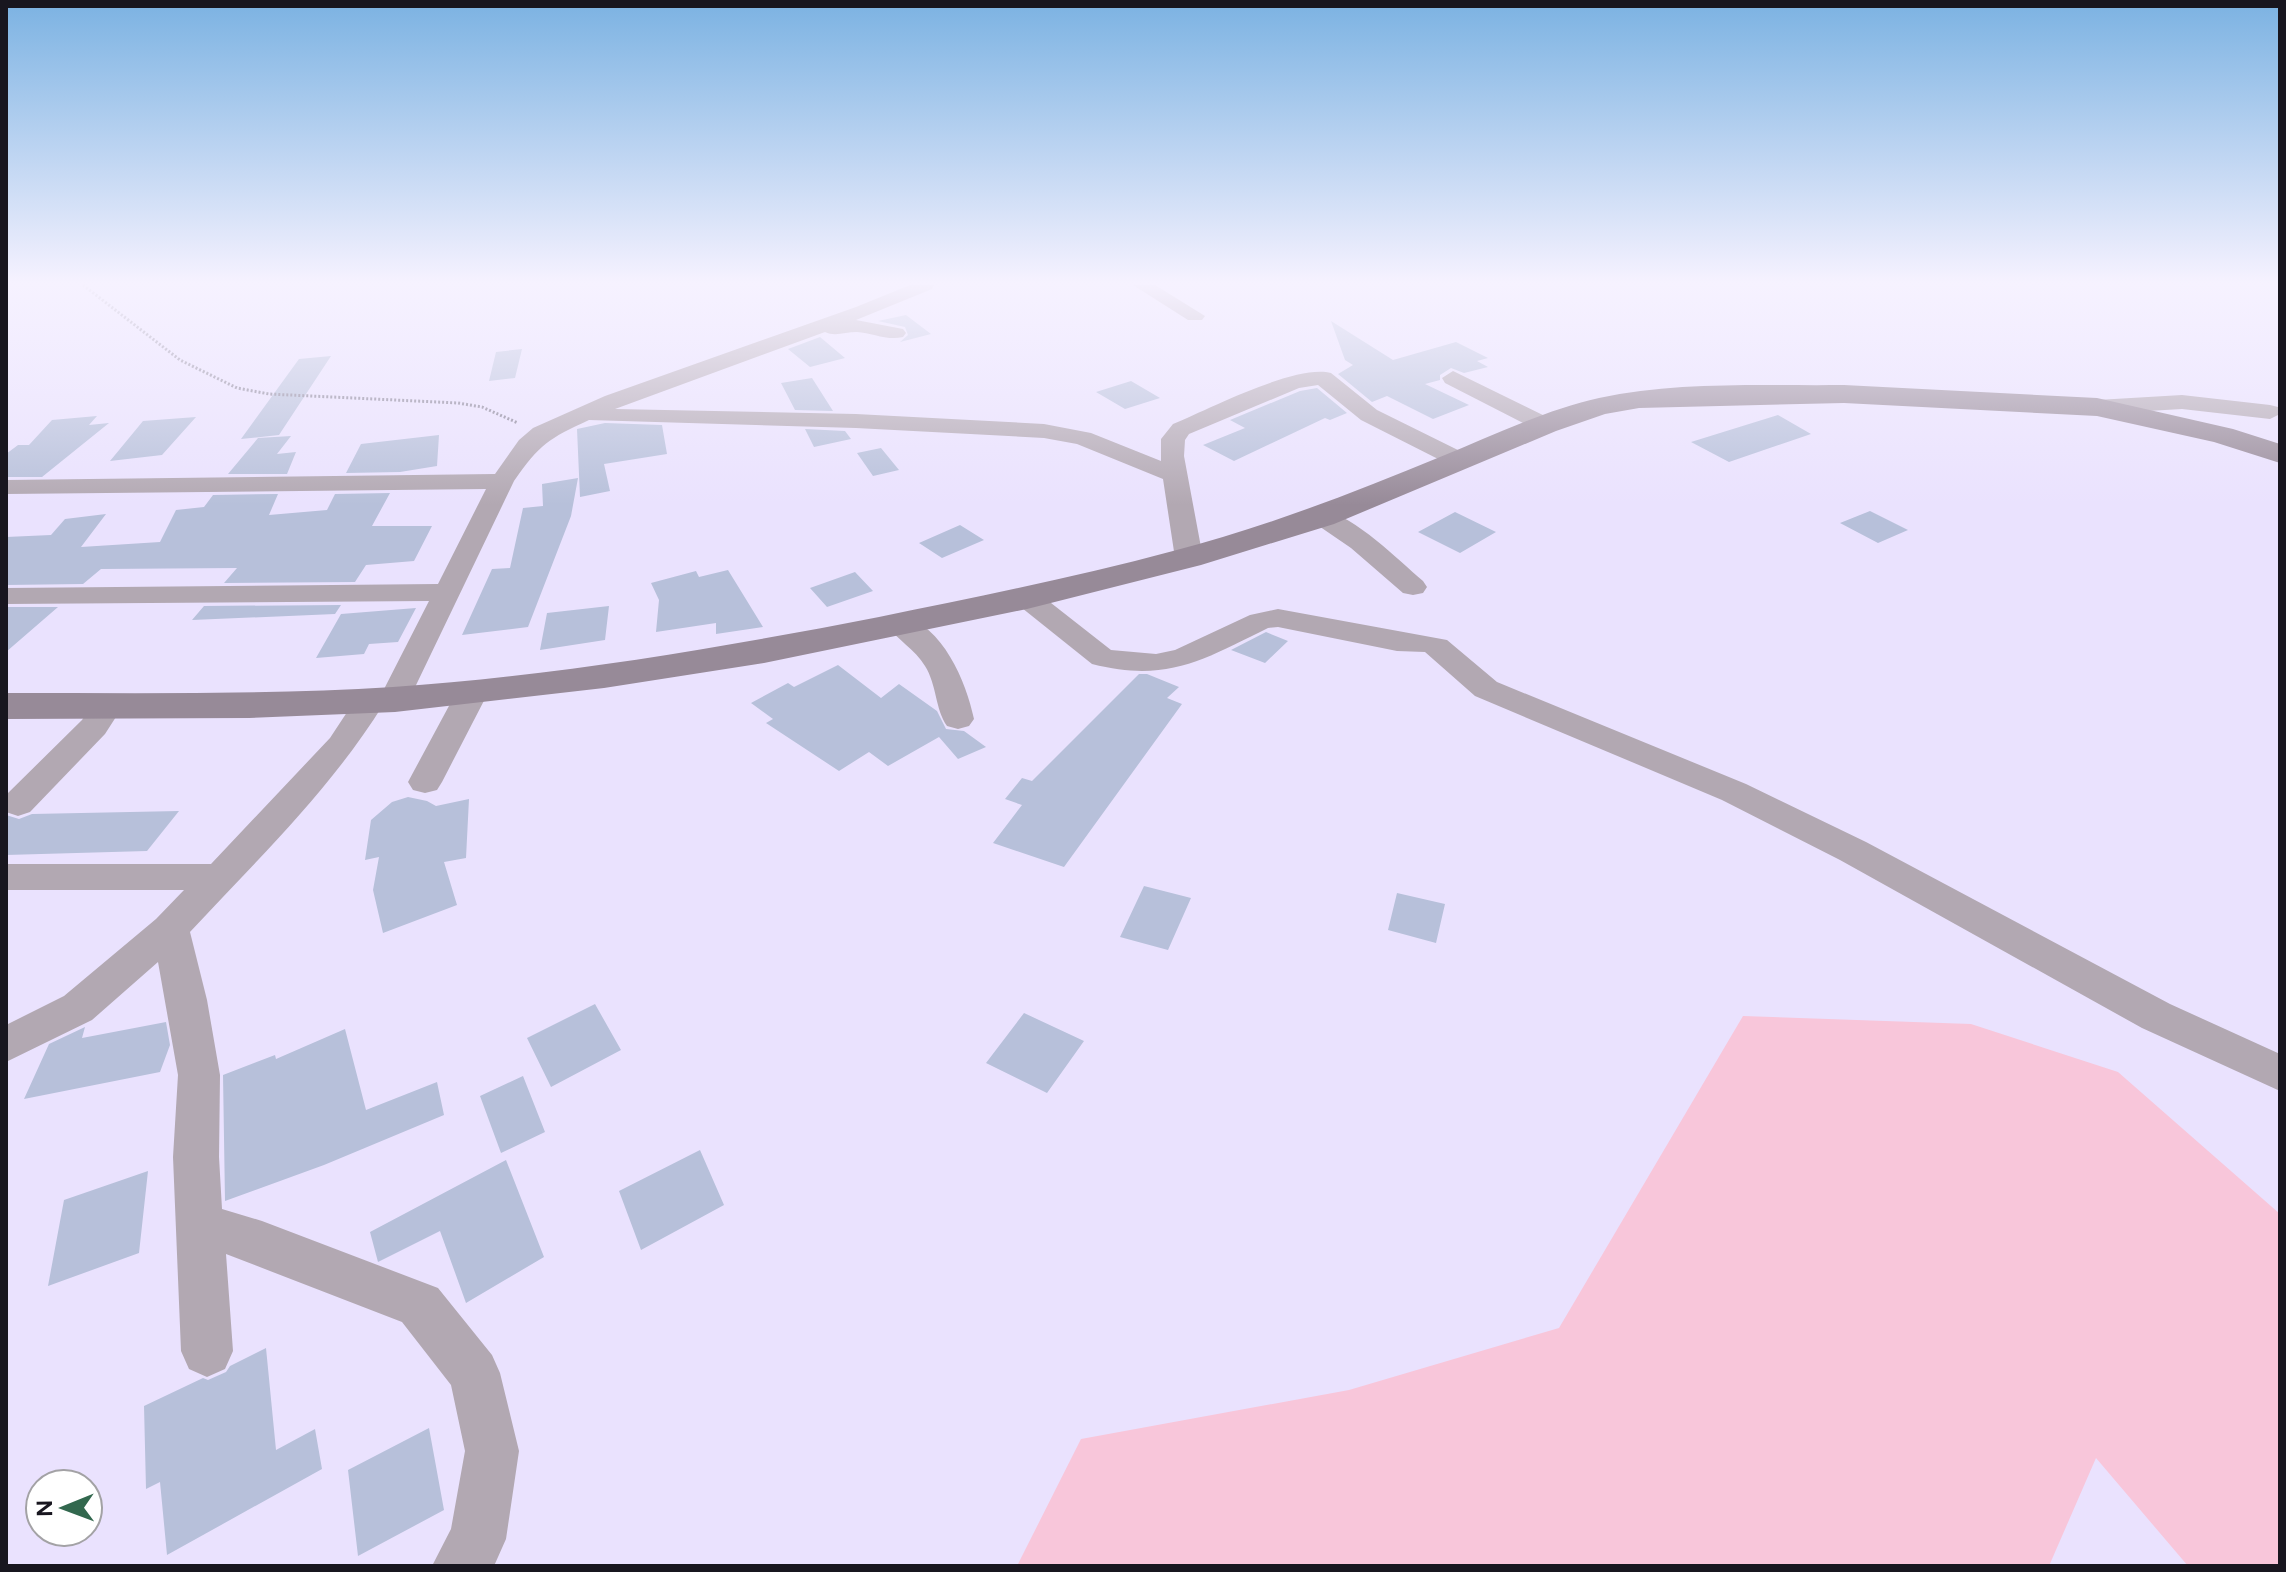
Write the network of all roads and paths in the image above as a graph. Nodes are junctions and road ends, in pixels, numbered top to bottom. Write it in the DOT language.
graph roads {
  1 [pos="178,358"];
  2 [pos="732,358"];
  3 [pos="1453,378"];
  4 [pos="2097,407"];
  5 [pos="2270,412"];
  6 [pos="576,415"];
  7 [pos="1545,425"];
  8 [pos="541,433"];
  9 [pos="2280,454"];
  10 [pos="1457,459"];
  11 [pos="1175,475"];
  12 [pos="502,481"];
  13 [pos="6,487"];
  14 [pos="1322,517"];
  15 [pos="1189,558"];
  16 [pos="1413,587"];
  17 [pos="447,592"];
  18 [pos="6,596"];
  19 [pos="1027,598"];
  20 [pos="901,624"];
  21 [pos="473,691"];
  22 [pos="382,700"];
  23 [pos="6,706"];
  24 [pos="107,706"];
  25 [pos="958,719"];
  26 [pos="425,782"];
  27 [pos="18,804"];
  28 [pos="6,877"];
  29 [pos="219,877"];
  30 [pos="170,929"];
  31 [pos="6,1045"];
  32 [pos="2280,1073"];
  33 [pos="200,1224"];
  34 [pos="207,1351"];
  35 [pos="461,1566"];
  1 -- 8 [label="path"];
  2 -- 6 [label="street"];
  3 -- 7 [label="street"];
  4 -- 5 [label="street"];
  4 -- 7 [label="main road"];
  4 -- 9 [label="main road"];
  6 -- 8 [label="street"];
  6 -- 11 [label="street"];
  7 -- 10 [label="main road"];
  8 -- 12 [label="street"];
  10 -- 11 [label="street"];
  10 -- 14 [label="main road"];
  11 -- 15 [label="street"];
  12 -- 13 [label="street"];
  12 -- 17 [label="street"];
  14 -- 15 [label="main road"];
  14 -- 16 [label="street"];
  15 -- 19 [label="main road"];
  17 -- 18 [label="street"];
  17 -- 22 [label="street"];
  19 -- 20 [label="main road"];
  19 -- 32 [label="street"];
  20 -- 21 [label="main road"];
  20 -- 25 [label="street"];
  21 -- 22 [label="main road"];
  21 -- 26 [label="street"];
  22 -- 24 [label="main road"];
  22 -- 29 [label="street"];
  23 -- 24 [label="main road"];
  24 -- 27 [label="street"];
  28 -- 29 [label="street"];
  29 -- 30 [label="street"];
  30 -- 31 [label="street"];
  30 -- 33 [label="street"];
  33 -- 34 [label="street"];
  33 -- 35 [label="street"];
}
